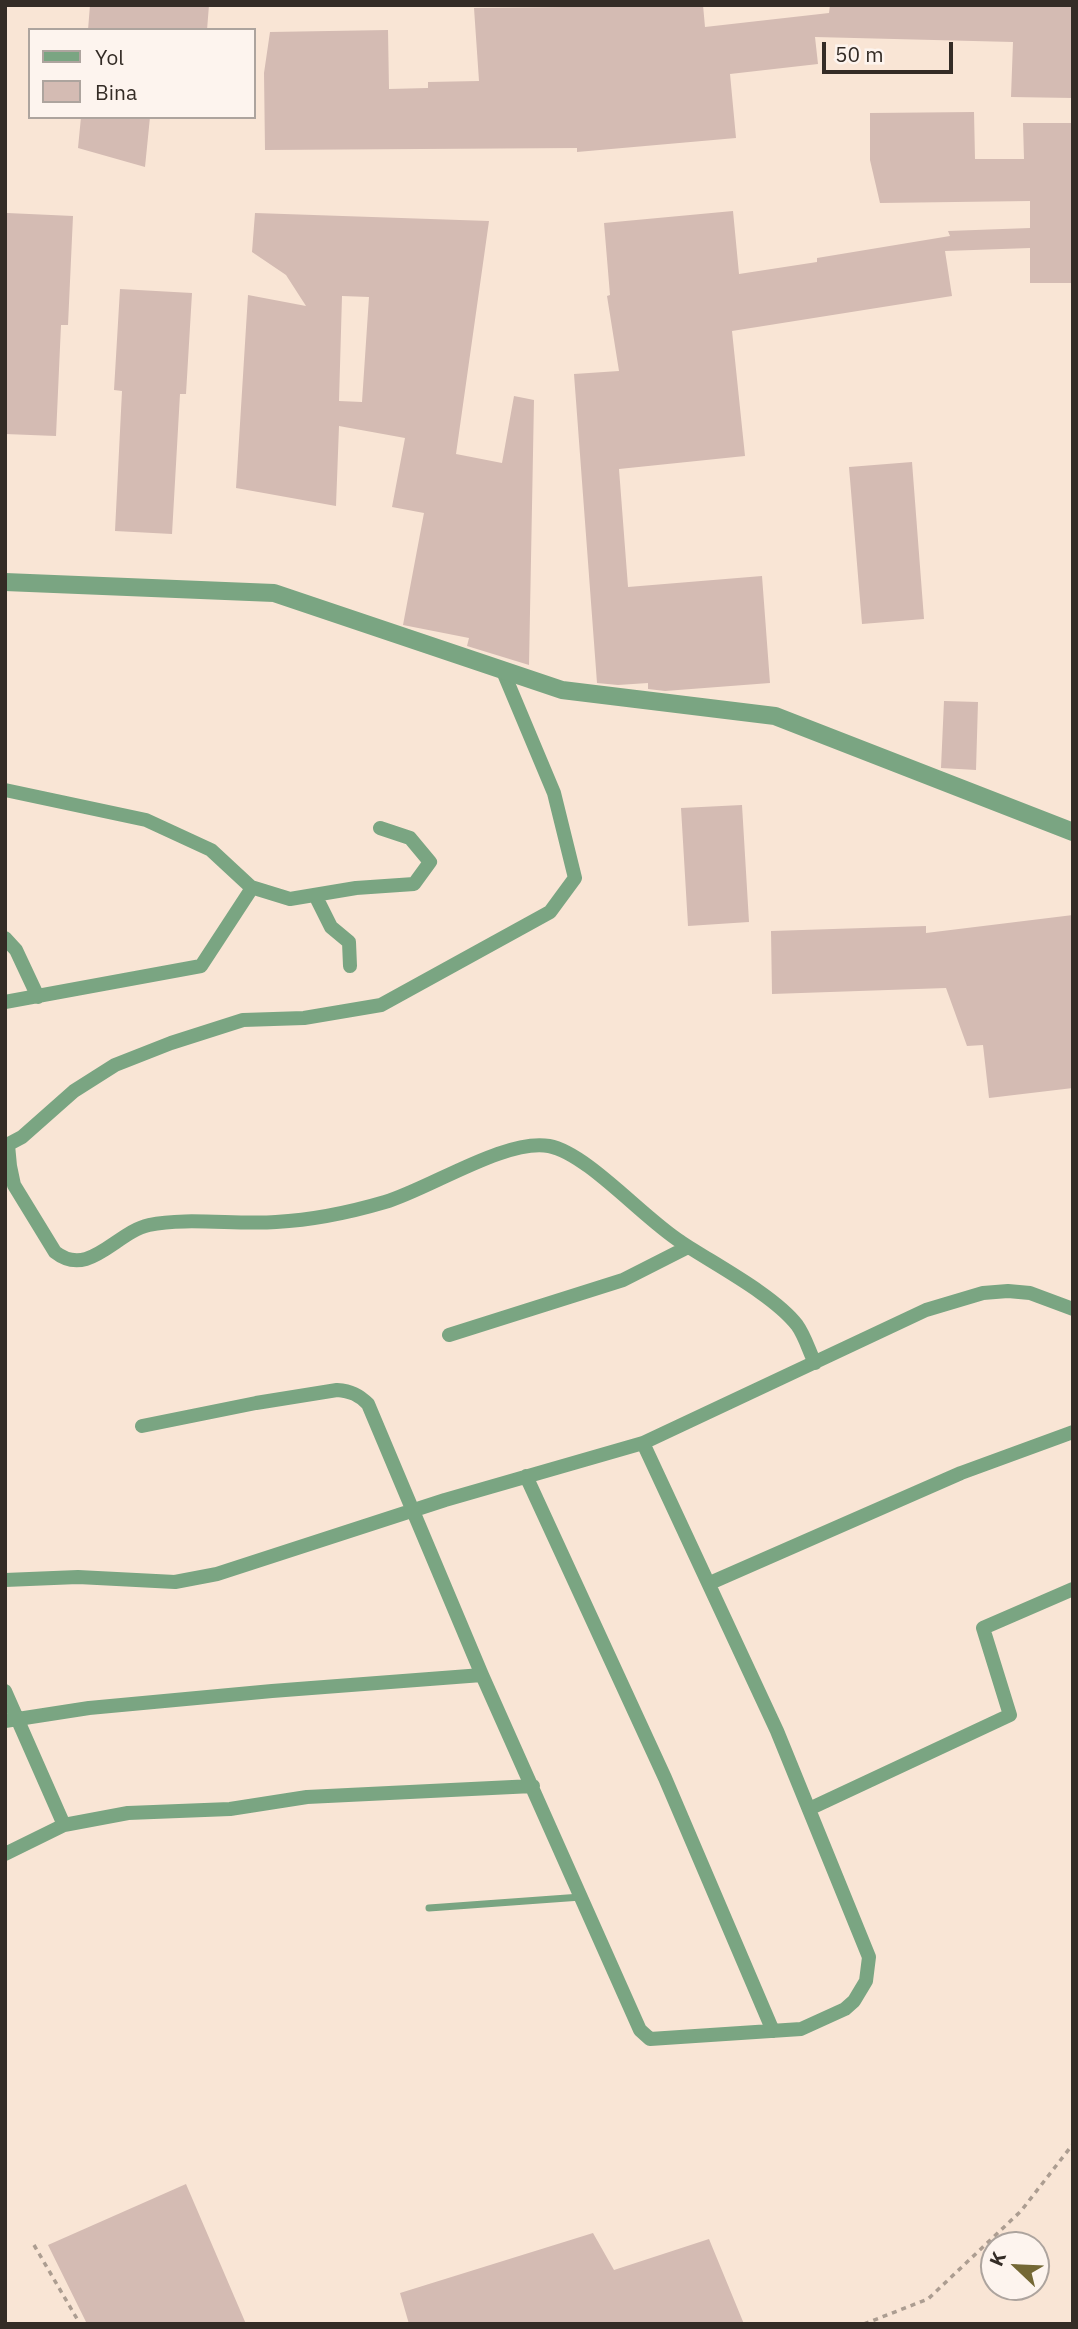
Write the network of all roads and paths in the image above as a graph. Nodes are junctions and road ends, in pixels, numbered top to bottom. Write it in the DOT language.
graph roads {
  1 [pos="5,582"];
  2 [pos="502,670"];
  3 [pos="5,790"];
  4 [pos="380,828"];
  5 [pos="1073,832"];
  6 [pos="251,887"];
  7 [pos="315,895"];
  8 [pos="5,938"];
  9 [pos="350,966"];
  10 [pos="38,997"];
  11 [pos="5,1002"];
  12 [pos="7,1146"];
  13 [pos="688,1247"];
  14 [pos="1073,1309"];
  15 [pos="449,1335"];
  16 [pos="815,1363"];
  17 [pos="142,1426"];
  18 [pos="1073,1432"];
  19 [pos="643,1443"];
  20 [pos="526,1476"];
  21 [pos="412,1510"];
  22 [pos="5,1580"];
  23 [pos="710,1583"];
  24 [pos="1073,1588"];
  25 [pos="482,1675"];
  26 [pos="5,1691"];
  27 [pos="11,1720"];
  28 [pos="533,1786"];
  29 [pos="808,1809"];
  30 [pos="64,1825"];
  31 [pos="5,1853"];
  32 [pos="581,1897"];
  33 [pos="429,1908"];
  34 [pos="773,2031"];
  35 [pos="1073,2144"];
  36 [pos="34,2245"];
  37 [pos="80,2324"];
  38 [pos="864,2324"];
  1 -- 2 [label="street"];
  2 -- 5 [label="street"];
  2 -- 12 [label="street"];
  3 -- 6 [label="street"];
  4 -- 7 [label="street"];
  6 -- 7 [label="street"];
  6 -- 10 [label="street"];
  7 -- 9 [label="street"];
  8 -- 10 [label="street"];
  10 -- 11 [label="street"];
  12 -- 13 [label="street"];
  13 -- 15 [label="street"];
  13 -- 16 [label="street"];
  14 -- 16 [label="street"];
  16 -- 19 [label="street"];
  17 -- 21 [label="street"];
  18 -- 23 [label="street"];
  19 -- 20 [label="street"];
  19 -- 23 [label="street"];
  20 -- 21 [label="street"];
  20 -- 34 [label="street"];
  21 -- 22 [label="street"];
  21 -- 25 [label="street"];
  23 -- 29 [label="street"];
  24 -- 29 [label="street"];
  25 -- 27 [label="street"];
  25 -- 28 [label="street"];
  26 -- 27 [label="street"];
  27 -- 30 [label="street"];
  28 -- 30 [label="street"];
  28 -- 32 [label="street"];
  29 -- 34 [label="street"];
  30 -- 31 [label="street"];
  32 -- 33 [label="lane"];
  32 -- 34 [label="street"];
  35 -- 38 [label="path"];
  36 -- 37 [label="path"];
}
